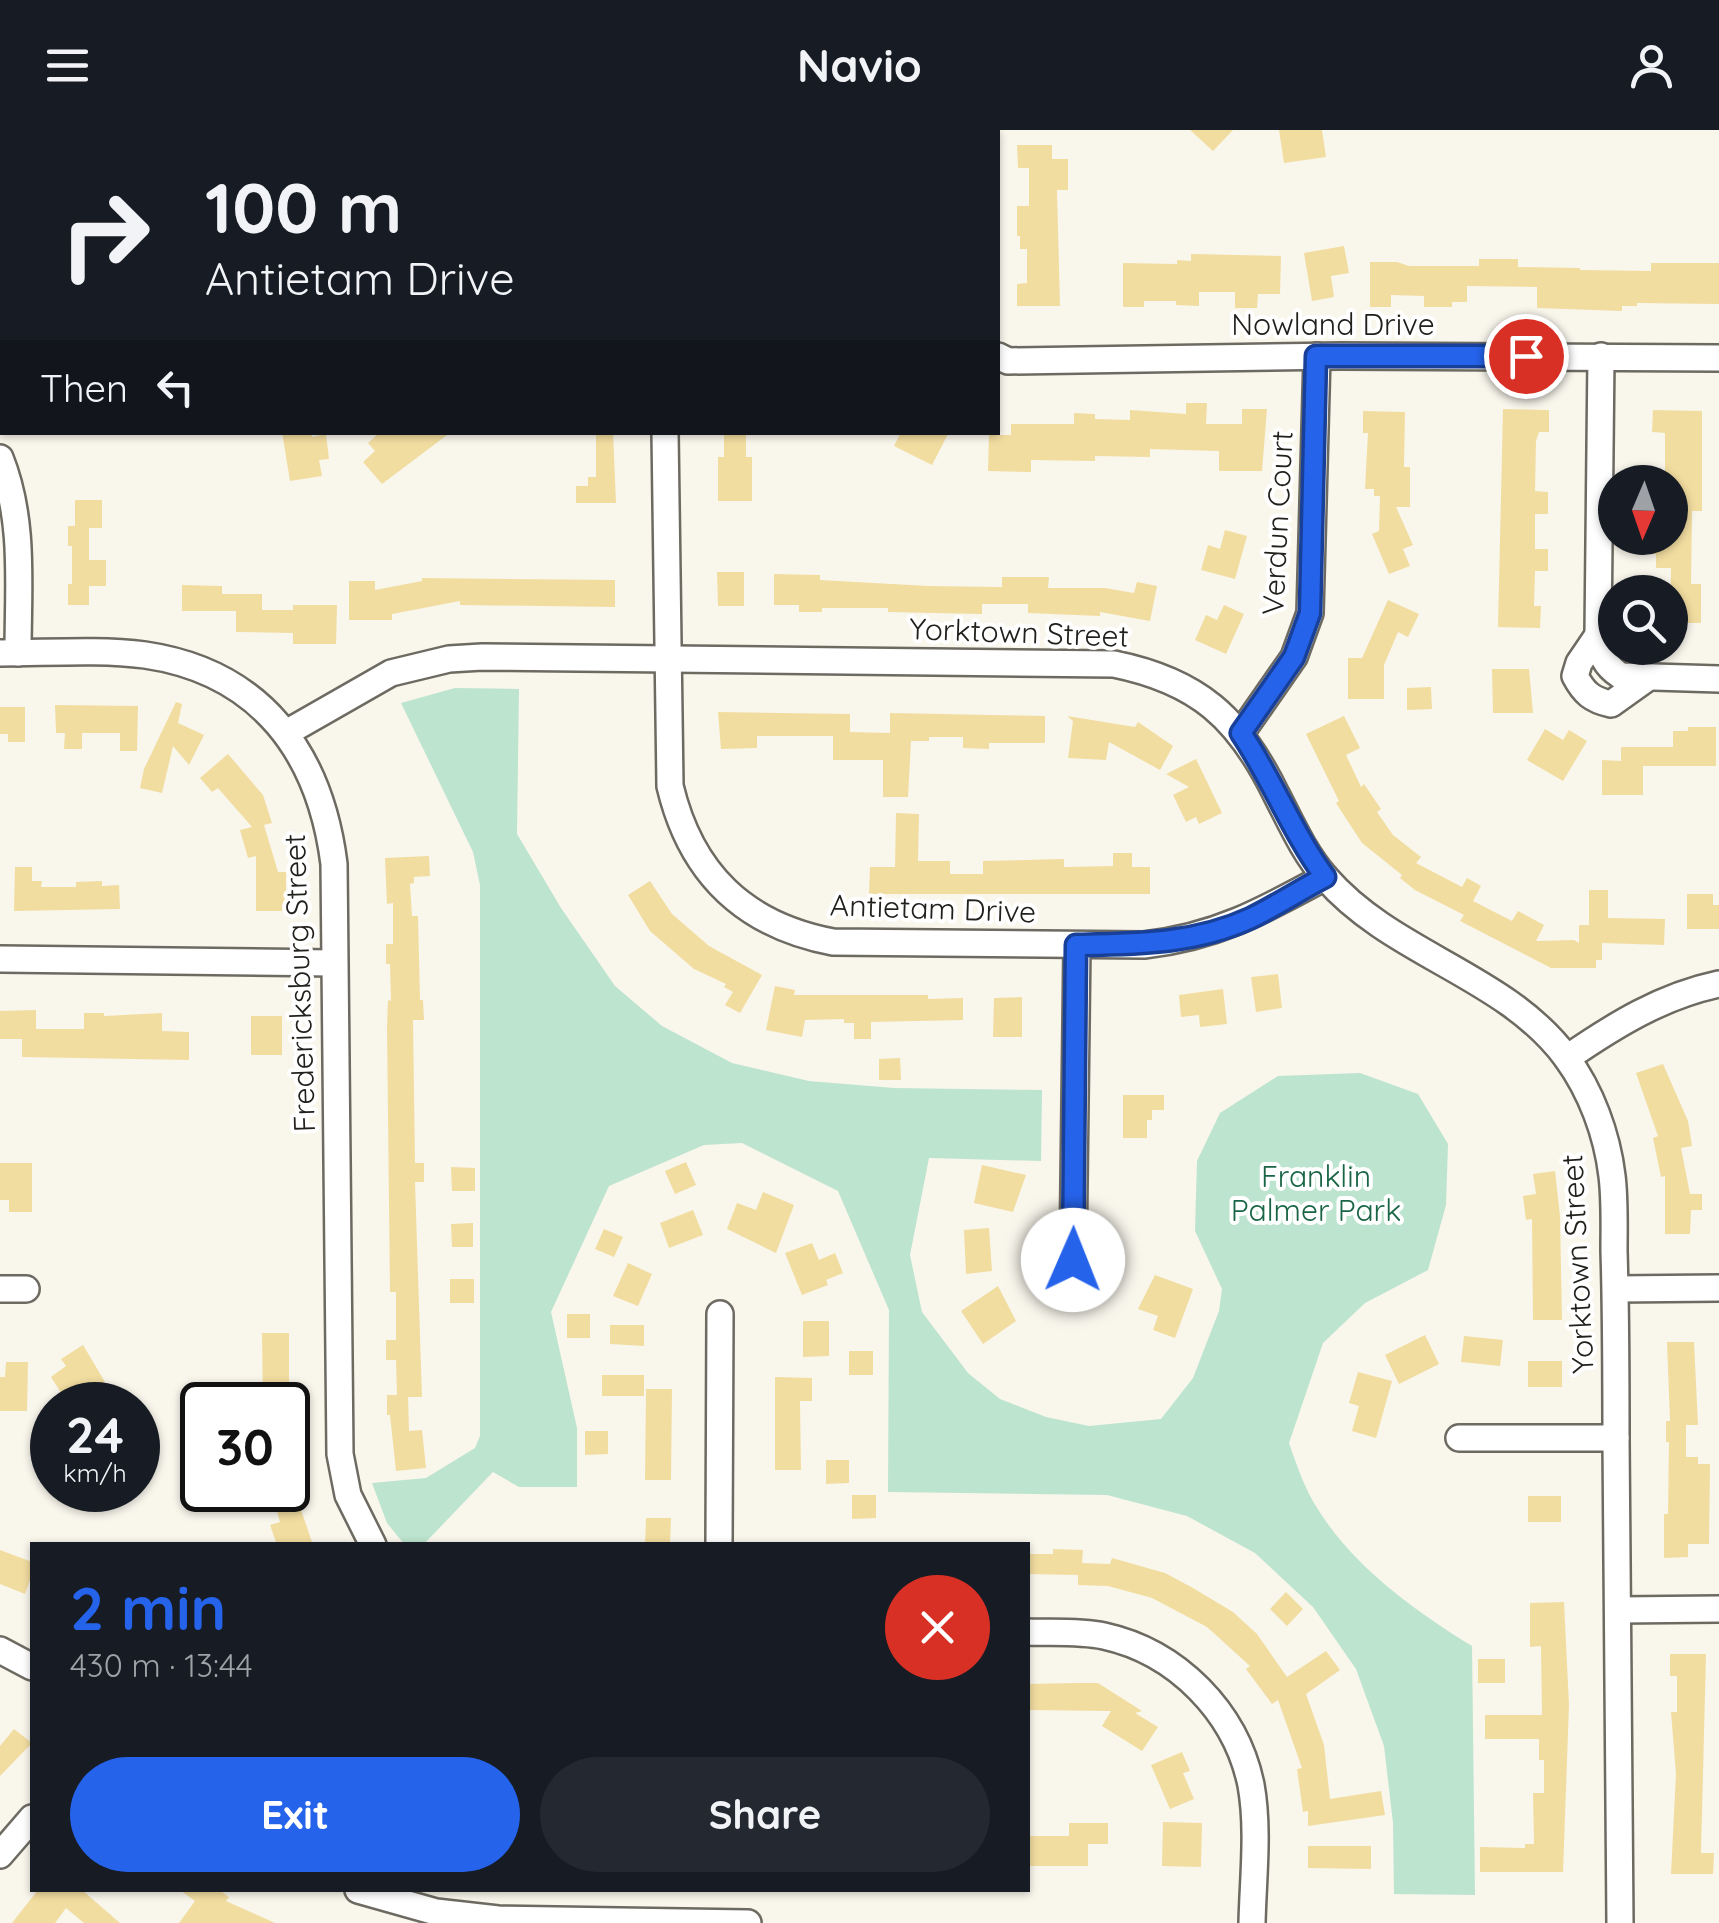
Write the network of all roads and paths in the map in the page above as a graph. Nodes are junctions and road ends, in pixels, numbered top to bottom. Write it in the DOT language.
graph roads {
  1 [pos="1316,356"];
  2 [pos="1601,356"];
  3 [pos="1719,358"];
  4 [pos="1001,363"];
  5 [pos="665,435"];
  6 [pos="0,458"];
  7 [pos="9,653"];
  8 [pos="668,659"];
  9 [pos="1719,678"];
  10 [pos="286,733"];
  11 [pos="1241,733"];
  12 [pos="1325,877"];
  13 [pos="1076,945"];
  14 [pos="0,959"];
  15 [pos="334,963"];
  16 [pos="1719,984"];
  17 [pos="1567,1058"];
  18 [pos="1073,1260"];
  19 [pos="1719,1288"];
  20 [pos="1616,1289"];
  21 [pos="720,1314"];
  22 [pos="1458,1438"];
  23 [pos="1616,1438"];
  24 [pos="372,1542"];
  25 [pos="719,1542"];
  26 [pos="1719,1609"];
  27 [pos="1618,1610"];
  28 [pos="1030,1632"];
  29 [pos="0,1650"];
  30 [pos="30,1666"];
  31 [pos="30,1820"];
  32 [pos="0,1855"];
  33 [pos="365,1892"];
  34 [pos="748,1923"];
  35 [pos="1252,1923"];
  36 [pos="1620,1923"];
  1 -- 2 [label="street, Nowland Drive"];
  1 -- 4 [label="street, Nowland Drive"];
  1 -- 11 [label="street, Verdun Court"];
  2 -- 3 [label="street, Nowland Drive"];
  2 -- 9 [label="street"];
  5 -- 8 [label="street, Antietam Drive"];
  6 -- 7 [label="street"];
  7 -- 10 [label="street, Fredericksburg Street"];
  8 -- 10 [label="street, Yorktown Street"];
  8 -- 11 [label="street, Yorktown Street"];
  8 -- 13 [label="street, Antietam Drive"];
  10 -- 15 [label="street, Fredericksburg Street"];
  11 -- 12 [label="street, Yorktown Street"];
  12 -- 13 [label="street, Antietam Drive"];
  12 -- 17 [label="street, Yorktown Street"];
  13 -- 18 [label="street"];
  14 -- 15 [label="street"];
  15 -- 24 [label="street, Fredericksburg Street"];
  16 -- 17 [label="street"];
  17 -- 20 [label="street, Yorktown Street"];
  19 -- 20 [label="street"];
  20 -- 23 [label="street, Yorktown Street"];
  21 -- 25 [label="street"];
  22 -- 23 [label="street"];
  23 -- 27 [label="street, Yorktown Street"];
  26 -- 27 [label="street"];
  27 -- 36 [label="street, Yorktown Street"];
  28 -- 35 [label="street"];
  29 -- 30 [label="street"];
  31 -- 32 [label="street"];
  33 -- 34 [label="street"];
}
